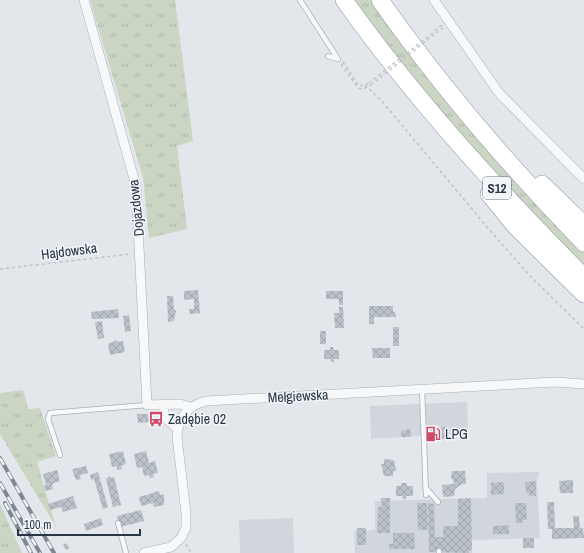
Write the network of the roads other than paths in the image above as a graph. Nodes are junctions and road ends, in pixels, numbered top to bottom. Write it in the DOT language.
graph roads {
  1 [pos="84,0"];
  2 [pos="300,0"];
  3 [pos="344,0"];
  4 [pos="380,0"];
  5 [pos="434,0"];
  6 [pos="328,56"];
  7 [pos="415,94"];
  8 [pos="476,125"];
  9 [pos="584,179"];
  10 [pos="584,225"];
  11 [pos="584,243"];
  12 [pos="584,276"];
  13 [pos="584,294"];
  14 [pos="584,384"];
  15 [pos="422,389"];
  16 [pos="146,405"];
  17 [pos="164,405"];
  18 [pos="190,407"];
  19 [pos="177,428"];
  20 [pos="60,455"];
  21 [pos="425,487"];
  22 [pos="426,495"];
  23 [pos="438,502"];
  24 [pos="118,523"];
  25 [pos="126,553"];
  26 [pos="144,553"];
  1 -- 16 [label="street, Dojazdowa"];
  2 -- 6 [label="lane"];
  3 -- 7 [label="highway, S12"];
  4 -- 8 [label="highway, S12"];
  5 -- 9 [label="street"];
  7 -- 12 [label="highway, S12"];
  7 -- 13 [label="highway"];
  8 -- 10 [label="highway"];
  8 -- 11 [label="highway, S12"];
  14 -- 15 [label="street, Mełgiewska"];
  15 -- 18 [label="street, Mełgiewska"];
  15 -- 21 [label="lane"];
  16 -- 17 [label="street"];
  16 -- 20 [label="lane"];
  17 -- 18 [label="street"];
  17 -- 19 [label="street"];
  18 -- 19 [label="street"];
  19 -- 26 [label="street"];
  21 -- 22 [label="lane"];
  21 -- 23 [label="lane"];
  24 -- 25 [label="lane"];
}
